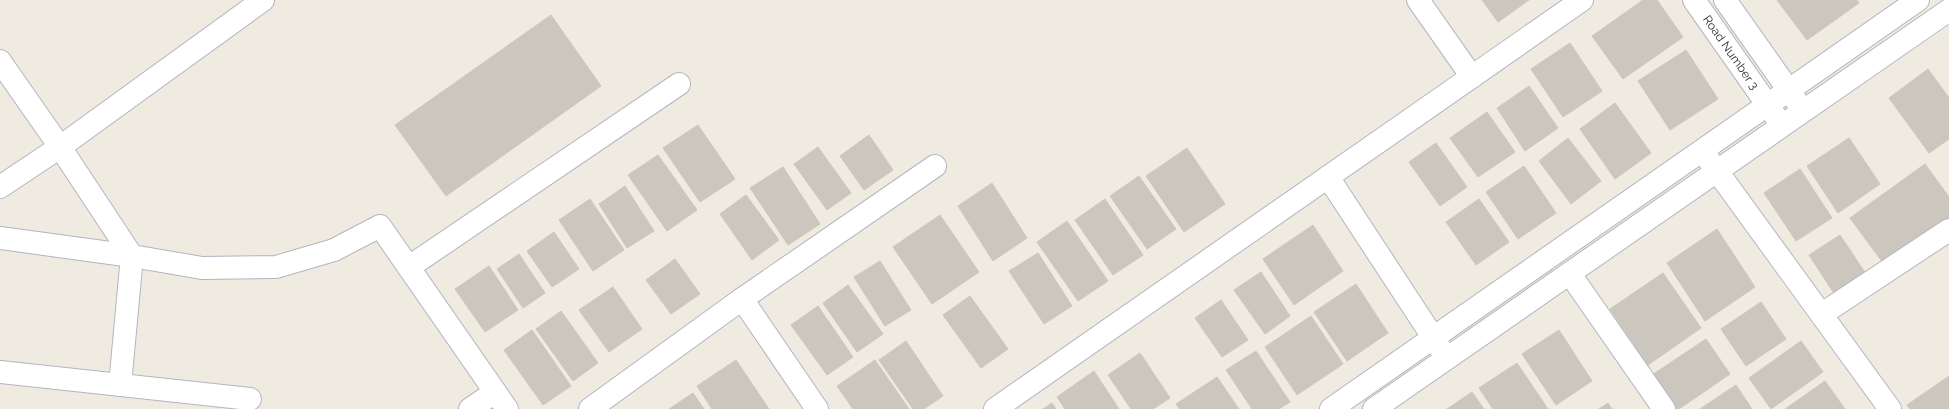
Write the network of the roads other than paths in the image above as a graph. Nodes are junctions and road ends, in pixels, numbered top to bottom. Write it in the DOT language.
graph roads {
  1 [pos="263,0"];
  2 [pos="1418,0"];
  3 [pos="1582,0"];
  4 [pos="1694,0"];
  5 [pos="1725,0"];
  6 [pos="1918,0"];
  7 [pos="1949,10"];
  8 [pos="0,61"];
  9 [pos="1472,77"];
  10 [pos="679,84"];
  11 [pos="1789,90"];
  12 [pos="1768,105"];
  13 [pos="1804,111"];
  14 [pos="1782,126"];
  15 [pos="60,147"];
  16 [pos="1703,151"];
  17 [pos="936,166"];
  18 [pos="1717,172"];
  19 [pos="1328,177"];
  20 [pos="0,187"];
  21 [pos="1949,230"];
  22 [pos="0,238"];
  23 [pos="132,256"];
  24 [pos="409,267"];
  25 [pos="1570,274"];
  26 [pos="742,299"];
  27 [pos="1822,314"];
  28 [pos="1434,338"];
  29 [pos="1447,358"];
  30 [pos="0,372"];
  31 [pos="120,385"];
  32 [pos="250,399"];
  33 [pos="501,400"];
  34 [pos="470,409"];
  35 [pos="590,409"];
  36 [pos="817,409"];
  37 [pos="995,409"];
  38 [pos="1332,409"];
  39 [pos="1374,409"];
  40 [pos="1664,409"];
  41 [pos="1890,409"];
  1 -- 15 [label="street"];
  2 -- 9 [label="street"];
  3 -- 9 [label="street"];
  4 -- 12 [label="street, Road Number 3"];
  5 -- 11 [label="street, Road Number 3"];
  6 -- 11 [label="street"];
  7 -- 13 [label="street"];
  8 -- 15 [label="street"];
  9 -- 19 [label="street"];
  10 -- 24 [label="street"];
  11 -- 12 [label="street"];
  11 -- 13 [label="street, Road Number 3"];
  12 -- 14 [label="street, Road Number 3"];
  12 -- 16 [label="street"];
  13 -- 14 [label="street"];
  14 -- 18 [label="street"];
  15 -- 20 [label="street"];
  15 -- 23 [label="street"];
  16 -- 18 [label="street"];
  16 -- 28 [label="street"];
  17 -- 26 [label="street"];
  18 -- 25 [label="street"];
  18 -- 27 [label="street"];
  19 -- 28 [label="street"];
  19 -- 37 [label="street"];
  21 -- 27 [label="street"];
  22 -- 23 [label="street"];
  23 -- 24 [label="street"];
  23 -- 31 [label="street"];
  24 -- 33 [label="street"];
  25 -- 29 [label="street"];
  25 -- 40 [label="street"];
  26 -- 35 [label="street"];
  26 -- 36 [label="street"];
  27 -- 41 [label="street"];
  28 -- 29 [label="street"];
  28 -- 38 [label="street"];
  29 -- 39 [label="street"];
  30 -- 31 [label="street"];
  31 -- 32 [label="street"];
  33 -- 34 [label="street"];
}
